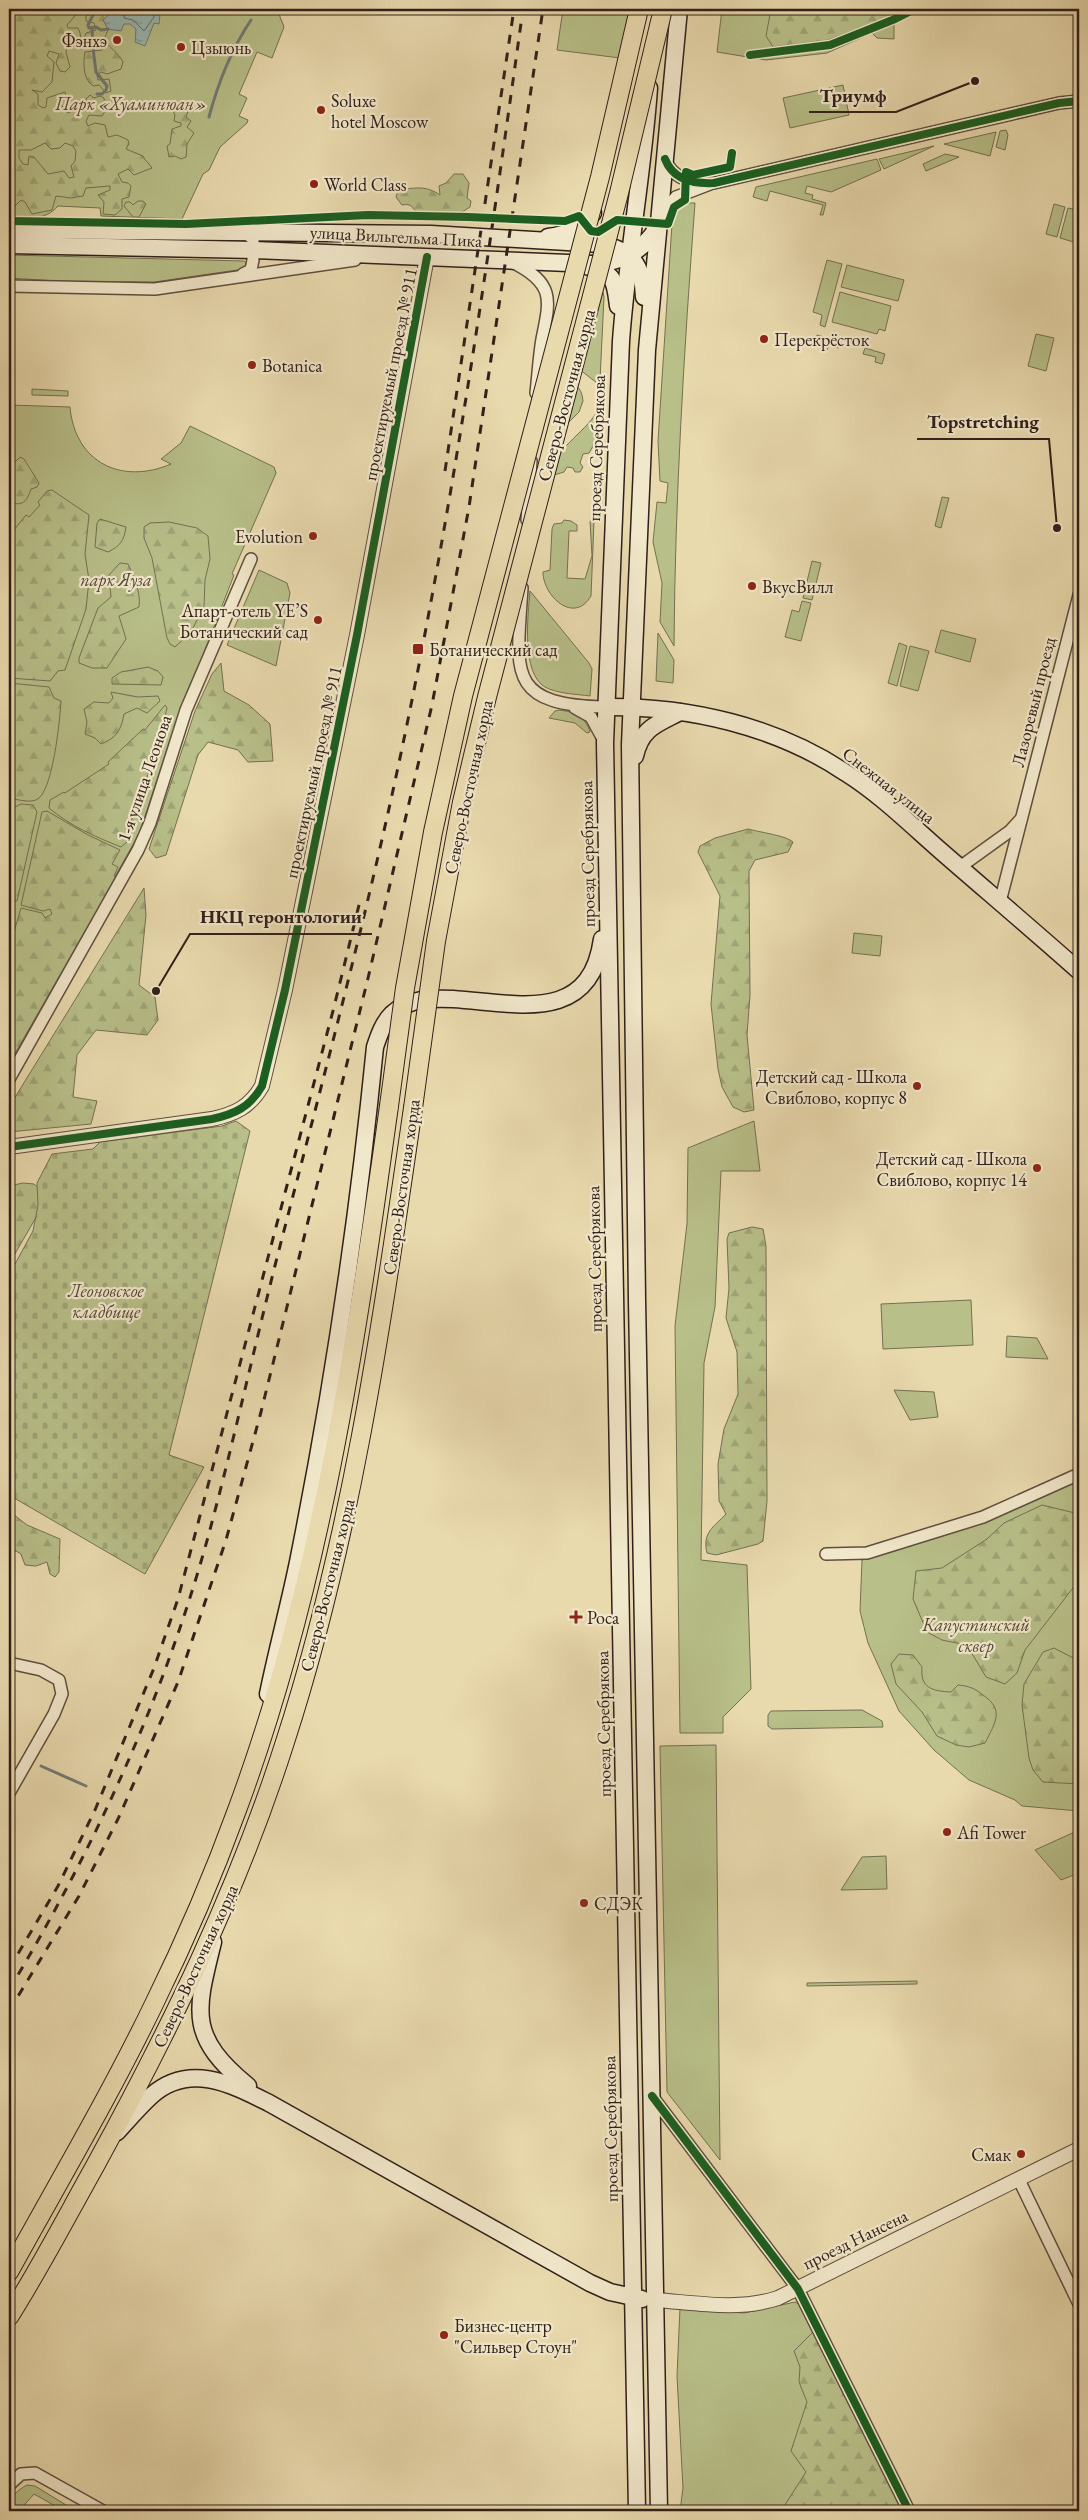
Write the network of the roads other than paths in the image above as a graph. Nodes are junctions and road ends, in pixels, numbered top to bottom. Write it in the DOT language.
graph roads {
  1 [pos="639,9"];
  2 [pos="645,9"];
  3 [pos="655,9"];
  4 [pos="663,9"];
  5 [pos="679,9"];
  6 [pos="1079,101"];
  7 [pos="665,159"];
  8 [pos="714,182"];
  9 [pos="658,222"];
  10 [pos="9,230"];
  11 [pos="246,233"];
  12 [pos="524,240"];
  13 [pos="9,245"];
  14 [pos="254,250"];
  15 [pos="392,255"];
  16 [pos="630,256"];
  17 [pos="427,257"];
  18 [pos="512,262"];
  19 [pos="574,264"];
  20 [pos="243,274"];
  21 [pos="9,284"];
  22 [pos="621,341"];
  23 [pos="646,350"];
  24 [pos="251,559"];
  25 [pos="1079,595"];
  26 [pos="561,704"];
  27 [pos="605,707"];
  28 [pos="632,707"];
  29 [pos="680,712"];
  30 [pos="605,744"];
  31 [pos="631,776"];
  32 [pos="1022,818"];
  33 [pos="960,868"];
  34 [pos="1000,902"];
  35 [pos="607,904"];
  36 [pos="1079,971"];
  37 [pos="9,1079"];
  38 [pos="9,1147"];
  39 [pos="1079,1474"];
  40 [pos="826,1554"];
  41 [pos="9,1663"];
  42 [pos="250,1772"];
  43 [pos="9,1793"];
  44 [pos="217,1925"];
  45 [pos="652,2096"];
  46 [pos="269,2103"];
  47 [pos="108,2141"];
  48 [pos="1079,2149"];
  49 [pos="1018,2180"];
  50 [pos="9,2272"];
  51 [pos="798,2289"];
  52 [pos="634,2298"];
  53 [pos="656,2300"];
  54 [pos="1079,2304"];
  55 [pos="9,2318"];
  56 [pos="9,2484"];
  57 [pos="103,2511"];
  58 [pos="637,2511"];
  59 [pos="659,2511"];
  60 [pos="909,2511"];
  1 -- 42 [label="main road, Северо-Восточная хорда, bridge"];
  2 -- 12 [label="main road"];
  3 -- 16 [label="main road, проезд Серебрякова"];
  4 -- 44 [label="main road, Северо-Восточная хорда, bridge"];
  5 -- 7 [label="main road"];
  6 -- 8 [label="street"];
  7 -- 8 [label="street"];
  7 -- 9 [label="main road"];
  8 -- 9 [label="street"];
  9 -- 16 [label="main road, улица Вильгельма Пика"];
  9 -- 23 [label="main road"];
  10 -- 11 [label="main road, улица Вильгельма Пика"];
  11 -- 12 [label="main road, улица Вильгельма Пика"];
  11 -- 14 [label="street"];
  12 -- 16 [label="main road, улица Вильгельма Пика"];
  13 -- 14 [label="main road, улица Вильгельма Пика"];
  14 -- 15 [label="main road, улица Вильгельма Пика"];
  14 -- 20 [label="street"];
  15 -- 17 [label="main road, улица Вильгельма Пика"];
  15 -- 20 [label="street"];
  16 -- 19 [label="main road, улица Вильгельма Пика"];
  16 -- 22 [label="main road, проезд Серебрякова"];
  16 -- 23 [label="main road"];
  17 -- 18 [label="main road, улица Вильгельма Пика"];
  17 -- 38 [label="street, проектируемый проезд № 911"];
  18 -- 19 [label="main road, улица Вильгельма Пика"];
  18 -- 26 [label="street"];
  19 -- 22 [label="main road"];
  20 -- 21 [label="street"];
  22 -- 27 [label="main road, проезд Серебрякова"];
  23 -- 28 [label="main road"];
  24 -- 37 [label="street, 1-я улица Леонова"];
  25 -- 32 [label="street, Лазоревый проезд"];
  26 -- 27 [label="street"];
  26 -- 30 [label="street"];
  27 -- 28 [label="main road, Снежная улица"];
  27 -- 30 [label="main road, проезд Серебрякова"];
  28 -- 29 [label="main road, Снежная улица"];
  28 -- 31 [label="main road"];
  29 -- 31 [label="main road"];
  29 -- 33 [label="main road, Снежная улица"];
  30 -- 35 [label="main road, проезд Серебрякова"];
  31 -- 45 [label="main road"];
  32 -- 33 [label="street"];
  32 -- 34 [label="street, Лазоревый проезд"];
  33 -- 34 [label="main road, Снежная улица"];
  34 -- 36 [label="main road, Снежная улица"];
  35 -- 42 [label="main road"];
  35 -- 52 [label="main road, проезд Серебрякова"];
  39 -- 40 [label="street"];
  41 -- 43 [label="street"];
  42 -- 50 [label="main road, Северо-Восточная хорда"];
  44 -- 46 [label="main road"];
  44 -- 47 [label="main road, Северо-Восточная хорда"];
  45 -- 51 [label="street"];
  45 -- 53 [label="main road"];
  46 -- 47 [label="main road"];
  46 -- 52 [label="main road, проезд Нансена"];
  47 -- 55 [label="main road, Северо-Восточная хорда"];
  48 -- 49 [label="street, проезд Нансена"];
  49 -- 51 [label="street, проезд Нансена"];
  49 -- 54 [label="street"];
  51 -- 53 [label="street, проезд Нансена"];
  51 -- 60 [label="street"];
  52 -- 53 [label="main road, проезд Нансена"];
  52 -- 58 [label="main road, проезд Серебрякова"];
  53 -- 59 [label="main road"];
  56 -- 57 [label="street"];
}
